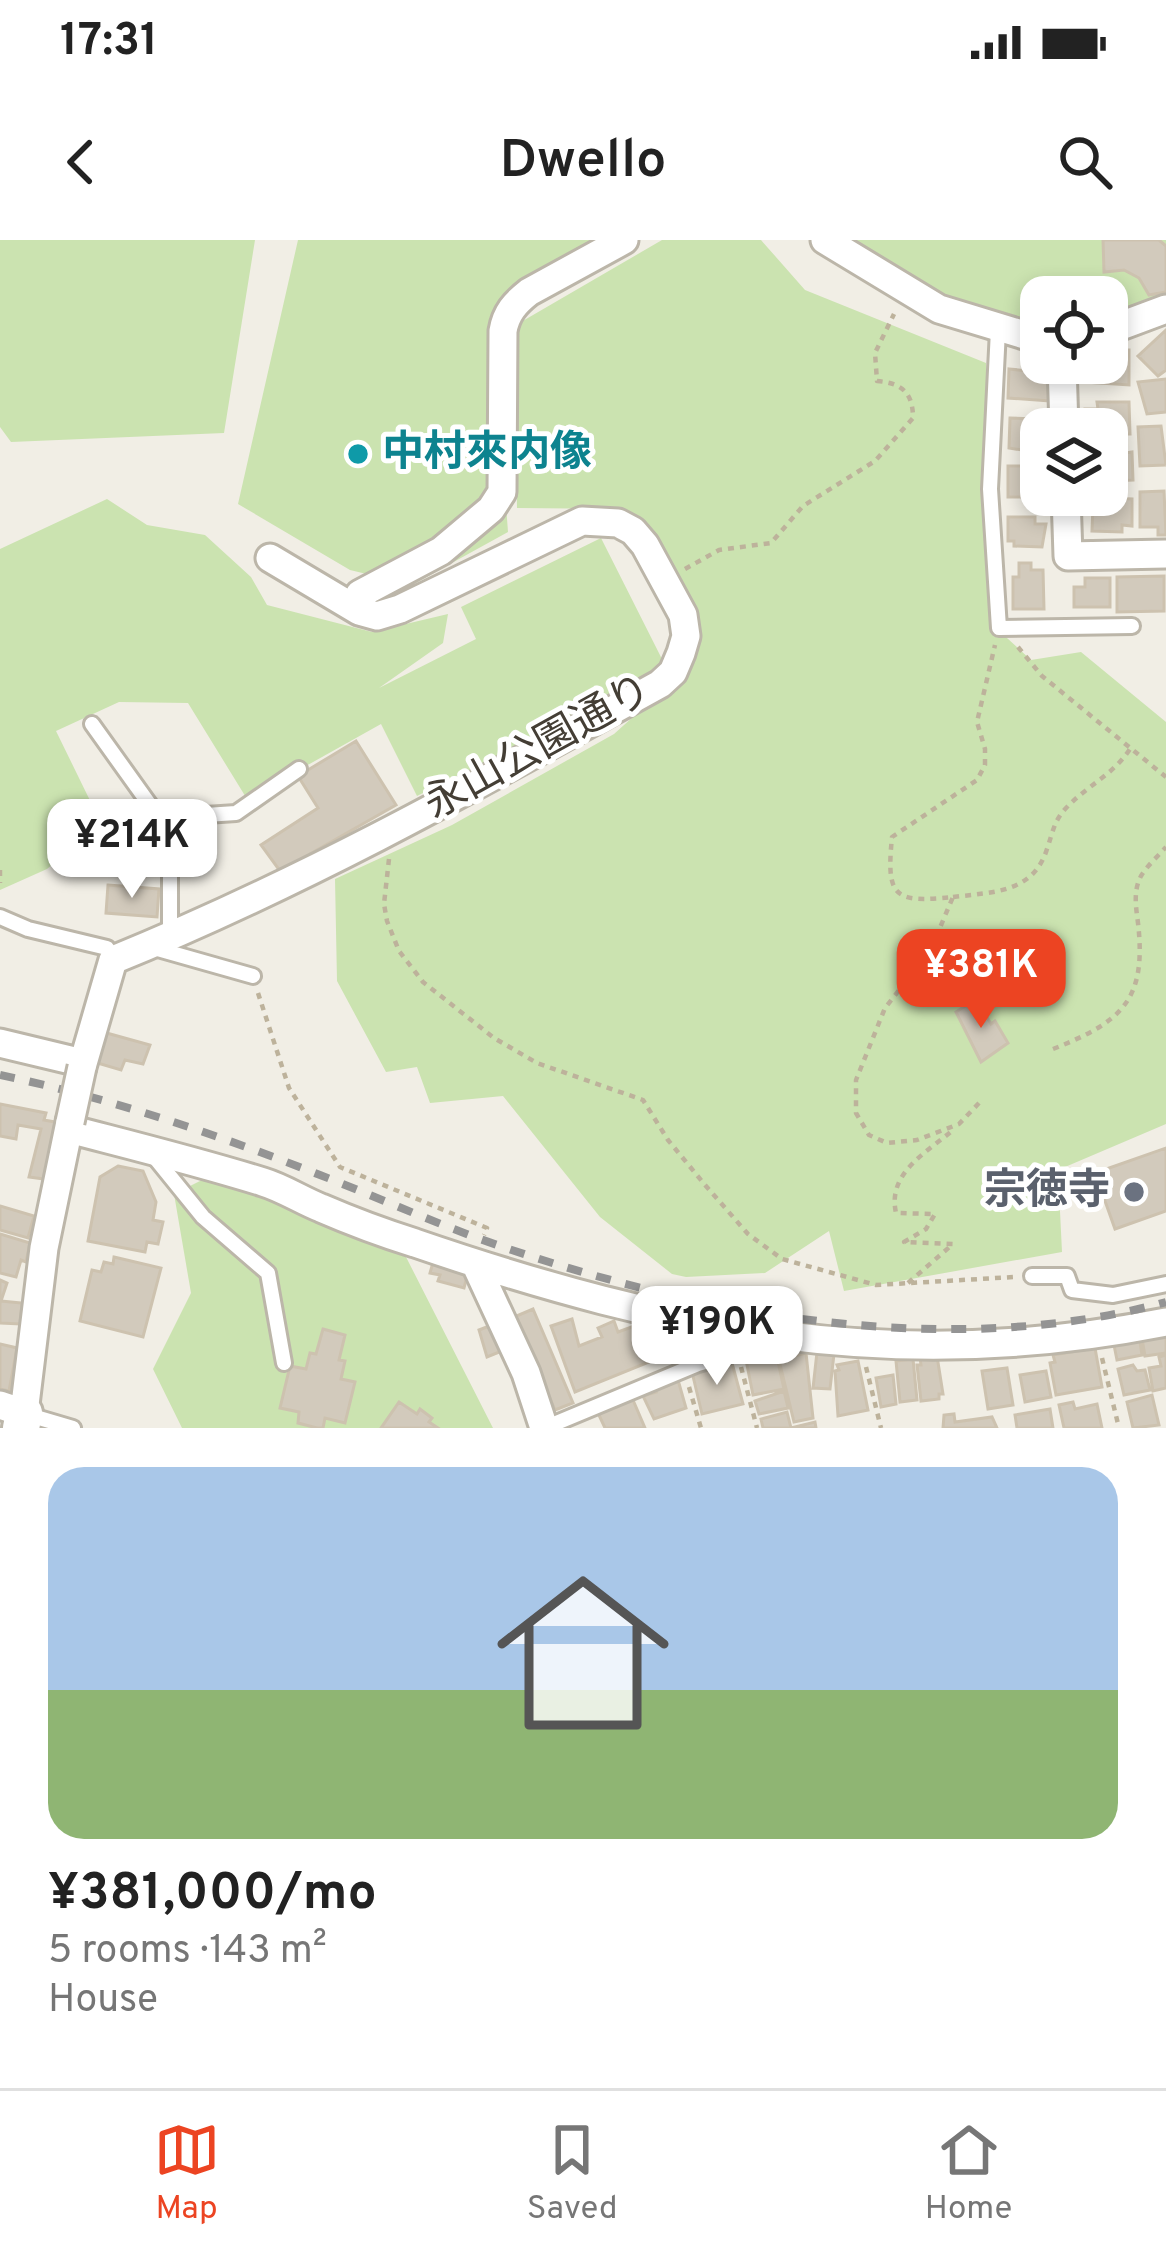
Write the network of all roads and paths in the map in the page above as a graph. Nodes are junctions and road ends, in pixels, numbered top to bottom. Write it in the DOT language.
graph roads {
  1 [pos="624,240"];
  2 [pos="825,240"];
  3 [pos="906,290"];
  4 [pos="1166,309"];
  5 [pos="1128,323"];
  6 [pos="998,330"];
  7 [pos="1020,335"];
  8 [pos="1067,516"];
  9 [pos="1166,554"];
  10 [pos="270,559"];
  11 [pos="664,581"];
  12 [pos="359,611"];
  13 [pos="1132,626"];
  14 [pos="1001,628"];
  15 [pos="92,724"];
  16 [pos="1130,749"];
  17 [pos="299,770"];
  18 [pos="1166,777"];
  19 [pos="170,833"];
  20 [pos="380,836"];
  21 [pos="1166,847"];
  22 [pos="0,870"];
  23 [pos="0,883"];
  24 [pos="953,897"];
  25 [pos="0,917"];
  26 [pos="158,940"];
  27 [pos="113,959"];
  28 [pos="253,976"];
  29 [pos="0,1042"];
  30 [pos="1053,1049"];
  31 [pos="82,1065"];
  32 [pos="979,1103"];
  33 [pos="959,1124"];
  34 [pos="70,1125"];
  35 [pos="148,1150"];
  36 [pos="487,1228"];
  37 [pos="475,1263"];
  38 [pos="1032,1276"];
  39 [pos="908,1283"];
  40 [pos="1166,1284"];
  41 [pos="1166,1322"];
  42 [pos="1098,1334"];
  43 [pos="730,1342"];
  44 [pos="861,1344"];
  45 [pos="284,1363"];
  46 [pos="683,1370"];
  47 [pos="15,1415"];
  48 [pos="545,1426"];
  49 [pos="74,1428"];
  50 [pos="701,1428"];
  51 [pos="757,1428"];
  52 [pos="881,1428"];
  53 [pos="1119,1428"];
  1 -- 12 [label="street"];
  2 -- 3 [label="street"];
  3 -- 6 [label="street"];
  3 -- 11 [label="path"];
  4 -- 5 [label="street"];
  6 -- 7 [label="street"];
  6 -- 14 [label="lane"];
  8 -- 9 [label="street"];
  10 -- 12 [label="street"];
  11 -- 12 [label="street, 永山公園通り"];
  11 -- 20 [label="street, 永山公園通り"];
  13 -- 14 [label="lane"];
  14 -- 16 [label="path"];
  14 -- 24 [label="path"];
  15 -- 19 [label="lane"];
  16 -- 18 [label="path"];
  16 -- 24 [label="path"];
  17 -- 19 [label="lane"];
  19 -- 26 [label="lane"];
  20 -- 26 [label="street, 永山公園通り"];
  20 -- 39 [label="path"];
  21 -- 30 [label="path"];
  22 -- 23 [label="path"];
  24 -- 33 [label="path"];
  25 -- 27 [label="lane"];
  26 -- 27 [label="street, 永山公園通り"];
  26 -- 28 [label="lane"];
  27 -- 31 [label="street"];
  28 -- 36 [label="path"];
  29 -- 31 [label="street"];
  31 -- 34 [label="street, bridge"];
  32 -- 33 [label="path"];
  33 -- 39 [label="path"];
  34 -- 35 [label="street"];
  34 -- 47 [label="street"];
  35 -- 37 [label="street"];
  35 -- 45 [label="lane"];
  37 -- 43 [label="street"];
  37 -- 48 [label="street"];
  38 -- 39 [label="path"];
  38 -- 40 [label="lane"];
  41 -- 42 [label="street"];
  42 -- 44 [label="street"];
  42 -- 53 [label="path"];
  43 -- 44 [label="street"];
  43 -- 46 [label="lane"];
  43 -- 51 [label="path"];
  44 -- 52 [label="path"];
  46 -- 48 [label="lane"];
  46 -- 50 [label="path"];
  47 -- 49 [label="lane"];
}
